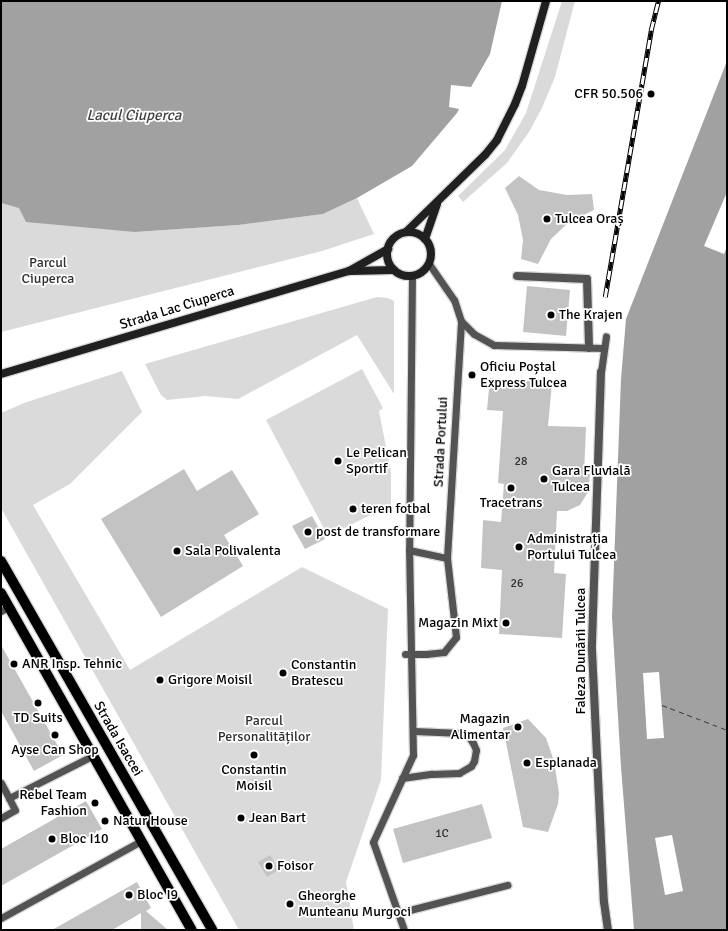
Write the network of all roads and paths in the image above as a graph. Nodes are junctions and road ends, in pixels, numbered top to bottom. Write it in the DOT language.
graph roads {
  1 [pos="546,1"];
  2 [pos="438,201"];
  3 [pos="406,232"];
  4 [pos="425,239"];
  5 [pos="388,249"];
  6 [pos="429,264"];
  7 [pos="350,270"];
  8 [pos="394,270"];
  9 [pos="412,276"];
  10 [pos="517,276"];
  11 [pos="461,321"];
  12 [pos="606,336"];
  13 [pos="589,348"];
  14 [pos="603,348"];
  15 [pos="1,370"];
  16 [pos="12,370"];
  17 [pos="601,372"];
  18 [pos="1,374"];
  19 [pos="409,550"];
  20 [pos="447,558"];
  21 [pos="1,561"];
  22 [pos="1,593"];
  23 [pos="5,609"];
  24 [pos="408,655"];
  25 [pos="414,731"];
  26 [pos="94,755"];
  27 [pos="402,778"];
  28 [pos="1,783"];
  29 [pos="9,798"];
  30 [pos="1,818"];
  31 [pos="141,840"];
  32 [pos="507,884"];
  33 [pos="398,913"];
  34 [pos="1,918"];
  35 [pos="192,930"];
  36 [pos="212,930"];
  37 [pos="404,930"];
  38 [pos="608,930"];
  1 -- 2 [label="street"];
  2 -- 3 [label="street"];
  2 -- 4 [label="street"];
  3 -- 4 [label="street"];
  3 -- 5 [label="street"];
  4 -- 6 [label="street"];
  5 -- 7 [label="street, Strada Lac Ciuperca"];
  5 -- 8 [label="street"];
  6 -- 9 [label="street"];
  6 -- 11 [label="lane, Strada Portului"];
  7 -- 8 [label="street, Strada Lac Ciuperca"];
  7 -- 16 [label="street, Strada Lac Ciuperca"];
  8 -- 9 [label="street"];
  9 -- 19 [label="lane, Strada Portului"];
  10 -- 13 [label="street"];
  11 -- 13 [label="lane"];
  11 -- 20 [label="lane, Strada Portului"];
  12 -- 14 [label="lane"];
  13 -- 14 [label="lane"];
  14 -- 17 [label="lane"];
  15 -- 16 [label="street, Strada Lac Ciuperca"];
  16 -- 18 [label="street, Strada Lac Ciuperca"];
  17 -- 38 [label="street, Faleza Dunării Tulcea"];
  19 -- 20 [label="lane"];
  19 -- 24 [label="lane, Strada Portului"];
  20 -- 24 [label="lane, Strada Portului"];
  21 -- 36 [label="main road, Strada Isaccei"];
  22 -- 23 [label="main road, Strada Isaccei"];
  23 -- 26 [label="main road, Strada Isaccei"];
  24 -- 25 [label="lane, Strada Portului"];
  25 -- 27 [label="lane, Strada Portului"];
  25 -- 27 [label="lane"];
  26 -- 29 [label="lane"];
  26 -- 31 [label="main road, Strada Isaccei"];
  27 -- 33 [label="lane, Strada Portului"];
  28 -- 29 [label="lane"];
  29 -- 30 [label="lane"];
  31 -- 34 [label="lane"];
  31 -- 35 [label="main road, Strada Isaccei"];
  32 -- 33 [label="lane"];
  33 -- 37 [label="lane"];
}
